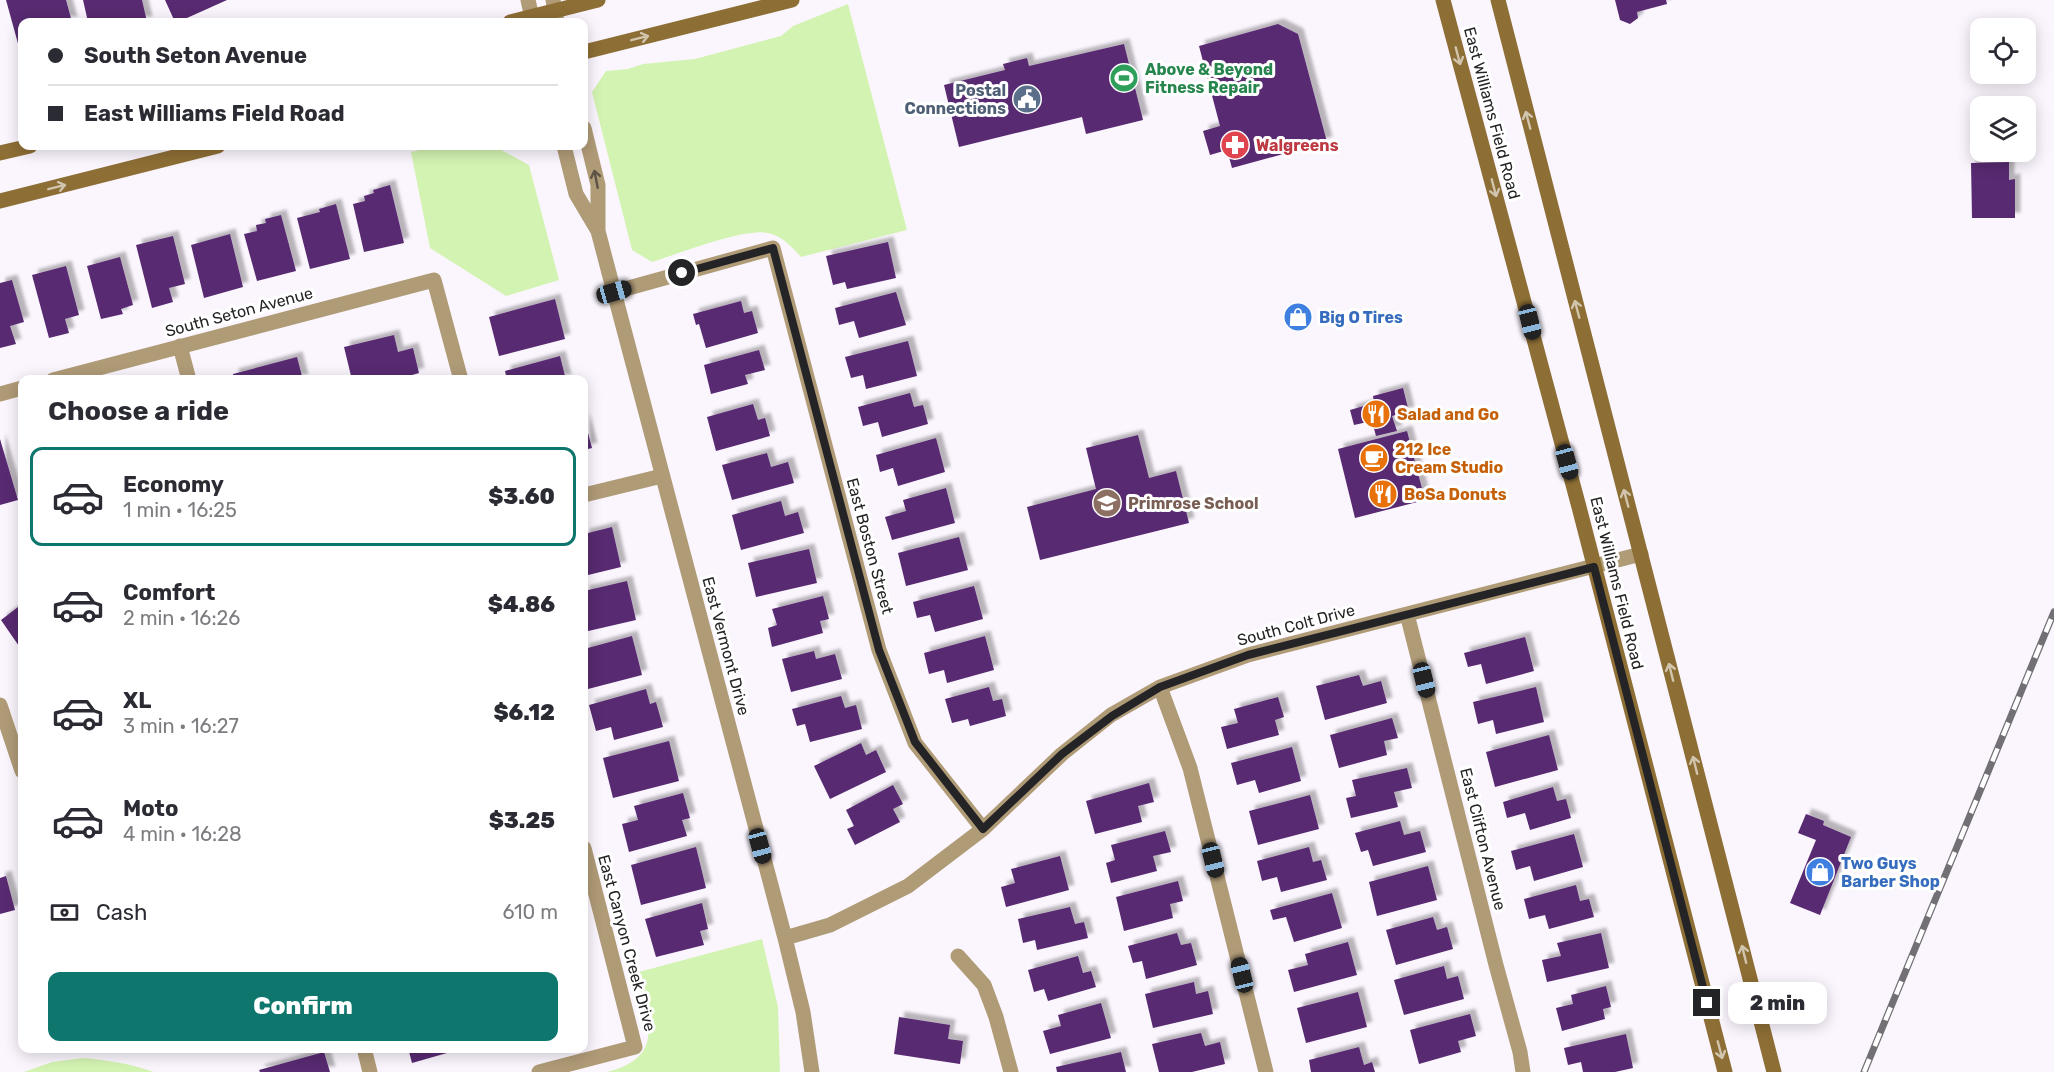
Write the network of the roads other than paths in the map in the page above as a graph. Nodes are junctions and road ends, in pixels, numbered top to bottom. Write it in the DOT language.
graph roads {
  1 [pos="528,0"];
  2 [pos="598,0"];
  3 [pos="792,0"];
  4 [pos="1443,0"];
  5 [pos="1498,0"];
  6 [pos="555,11"];
  7 [pos="532,18"];
  8 [pos="537,18"];
  9 [pos="588,51"];
  10 [pos="588,144"];
  11 [pos="18,149"];
  12 [pos="202,150"];
  13 [pos="565,150"];
  14 [pos="0,153"];
  15 [pos="0,201"];
  16 [pos="598,231"];
  17 [pos="614,292"];
  18 [pos="180,346"];
  19 [pos="72,375"];
  20 [pos="188,375"];
  21 [pos="459,375"];
  22 [pos="18,389"];
  23 [pos="0,394"];
  24 [pos="662,476"];
  25 [pos="588,494"];
  26 [pos="1641,554"];
  27 [pos="1594,567"];
  28 [pos="1407,614"];
  29 [pos="1160,687"];
  30 [pos="0,705"];
  31 [pos="18,759"];
  32 [pos="983,829"];
  33 [pos="588,865"];
  34 [pos="785,938"];
  35 [pos="958,956"];
  36 [pos="365,1053"];
  37 [pos="370,1072"];
  38 [pos="539,1072"];
  39 [pos="812,1072"];
  40 [pos="1011,1072"];
  41 [pos="1266,1072"];
  42 [pos="1523,1072"];
  43 [pos="1725,1072"];
  44 [pos="1774,1072"];
  1 -- 7 [label="street"];
  2 -- 6 [label="main road"];
  9 -- 3 [label="main road, one-way"];
  4 -- 27 [label="main road, East Williams Field Road, one-way"];
  26 -- 5 [label="main road, East Williams Field Road, one-way"];
  6 -- 8 [label="main road"];
  16 -- 10 [label="street, East Vermont Drive, one-way"];
  11 -- 14 [label="main road"];
  15 -- 12 [label="main road, one-way"];
  13 -- 16 [label="street, East Vermont Drive"];
  16 -- 17 [label="street, East Vermont Drive"];
  17 -- 24 [label="street, East Vermont Drive"];
  17 -- 32 [label="street, East Boston Street"];
  18 -- 19 [label="street, South Seton Avenue"];
  18 -- 20 [label="street"];
  18 -- 21 [label="street, South Seton Avenue"];
  22 -- 23 [label="street"];
  24 -- 25 [label="street"];
  24 -- 34 [label="street, East Vermont Drive"];
  26 -- 27 [label="street, South Colt Drive"];
  44 -- 26 [label="main road, East Williams Field Road, one-way"];
  27 -- 28 [label="street, South Colt Drive"];
  27 -- 43 [label="main road, East Williams Field Road, one-way"];
  28 -- 29 [label="street, South Colt Drive"];
  28 -- 42 [label="street, East Clifton Avenue"];
  29 -- 32 [label="street, South Colt Drive"];
  29 -- 41 [label="street"];
  30 -- 31 [label="street"];
  32 -- 34 [label="street, South Colt Drive"];
  33 -- 38 [label="street, East Canyon Creek Drive"];
  34 -- 39 [label="street, East Vermont Drive"];
  35 -- 40 [label="street"];
  36 -- 37 [label="street"];
}
